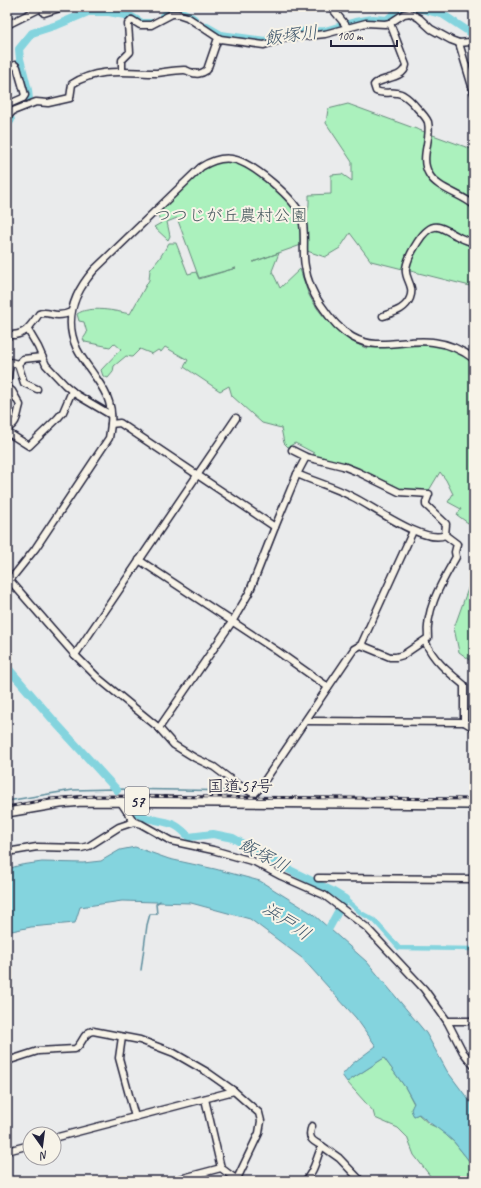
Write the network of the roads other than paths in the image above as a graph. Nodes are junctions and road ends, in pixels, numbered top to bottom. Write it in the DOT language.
graph roads {
  1 [pos="64,7"];
  2 [pos="331,7"];
  3 [pos="43,8"];
  4 [pos="390,23"];
  5 [pos="7,25"];
  6 [pos="348,28"];
  7 [pos="220,38"];
  8 [pos="459,42"];
  9 [pos="474,44"];
  10 [pos="7,65"];
  11 [pos="122,71"];
  12 [pos="474,93"];
  13 [pos="7,105"];
  14 [pos="7,117"];
  15 [pos="474,205"];
  16 [pos="474,243"];
  17 [pos="71,312"];
  18 [pos="383,316"];
  19 [pos="28,330"];
  20 [pos="7,334"];
  21 [pos="42,358"];
  22 [pos="474,359"];
  23 [pos="18,364"];
  24 [pos="8,368"];
  25 [pos="7,384"];
  26 [pos="7,387"];
  27 [pos="37,389"];
  28 [pos="72,391"];
  29 [pos="111,414"];
  30 [pos="236,418"];
  31 [pos="111,424"];
  32 [pos="7,428"];
  33 [pos="7,432"];
  34 [pos="292,450"];
  35 [pos="306,457"];
  36 [pos="198,474"];
  37 [pos="297,474"];
  38 [pos="275,527"];
  39 [pos="413,531"];
  40 [pos="445,535"];
  41 [pos="139,560"];
  42 [pos="8,581"];
  43 [pos="232,622"];
  44 [pos="425,641"];
  45 [pos="362,645"];
  46 [pos="75,655"];
  47 [pos="328,687"];
  48 [pos="306,721"];
  49 [pos="464,722"];
  50 [pos="159,728"];
  51 [pos="474,728"];
  52 [pos="254,798"];
  53 [pos="120,801"];
  54 [pos="474,804"];
  55 [pos="7,812"];
  56 [pos="134,822"];
  57 [pos="7,852"];
  58 [pos="318,878"];
  59 [pos="474,879"];
  60 [pos="447,1021"];
  61 [pos="474,1021"];
  62 [pos="122,1037"];
  63 [pos="7,1061"];
  64 [pos="474,1066"];
  65 [pos="234,1091"];
  66 [pos="205,1099"];
  67 [pos="135,1117"];
  68 [pos="312,1126"];
  69 [pos="62,1136"];
  70 [pos="322,1146"];
  71 [pos="22,1147"];
  72 [pos="7,1151"];
  73 [pos="221,1168"];
  74 [pos="236,1180"];
  75 [pos="172,1181"];
  76 [pos="305,1181"];
  77 [pos="361,1181"];
  1 -- 3 [label="street"];
  2 -- 6 [label="street"];
  3 -- 5 [label="street"];
  4 -- 6 [label="street"];
  4 -- 8 [label="street"];
  4 -- 15 [label="street"];
  6 -- 7 [label="street"];
  7 -- 11 [label="street"];
  7 -- 11 [label="street"];
  8 -- 9 [label="street"];
  8 -- 12 [label="street"];
  10 -- 13 [label="street"];
  11 -- 14 [label="street"];
  16 -- 18 [label="street"];
  17 -- 19 [label="street"];
  17 -- 22 [label="street"];
  17 -- 29 [label="street"];
  19 -- 20 [label="street"];
  19 -- 21 [label="street"];
  21 -- 23 [label="street"];
  21 -- 28 [label="street"];
  23 -- 24 [label="street"];
  23 -- 27 [label="street"];
  24 -- 25 [label="street"];
  26 -- 32 [label="street"];
  28 -- 29 [label="street"];
  28 -- 33 [label="street"];
  29 -- 31 [label="street"];
  30 -- 36 [label="street"];
  31 -- 36 [label="street"];
  31 -- 42 [label="street"];
  34 -- 35 [label="street"];
  35 -- 37 [label="street"];
  35 -- 40 [label="street"];
  36 -- 38 [label="street"];
  36 -- 41 [label="street"];
  37 -- 38 [label="street"];
  37 -- 39 [label="street"];
  38 -- 43 [label="street"];
  39 -- 40 [label="street"];
  39 -- 45 [label="street"];
  40 -- 44 [label="street"];
  41 -- 43 [label="street"];
  41 -- 46 [label="street"];
  42 -- 46 [label="street"];
  43 -- 47 [label="street"];
  43 -- 50 [label="street"];
  44 -- 45 [label="street"];
  44 -- 49 [label="street"];
  45 -- 47 [label="street"];
  46 -- 50 [label="street"];
  47 -- 48 [label="street"];
  48 -- 49 [label="street"];
  48 -- 52 [label="street"];
  49 -- 51 [label="street"];
  50 -- 52 [label="street"];
  52 -- 53 [label="highway, 国道57号 / 57"];
  52 -- 54 [label="highway, 国道57号 / 57"];
  53 -- 55 [label="highway, 国道57号 / 57"];
  53 -- 56 [label="street"];
  56 -- 57 [label="street"];
  56 -- 60 [label="street"];
  58 -- 59 [label="street"];
  60 -- 61 [label="street"];
  60 -- 64 [label="street"];
  62 -- 63 [label="street"];
  62 -- 65 [label="street"];
  62 -- 67 [label="street"];
  65 -- 66 [label="street"];
  65 -- 74 [label="street"];
  66 -- 67 [label="street"];
  66 -- 73 [label="street"];
  67 -- 69 [label="street"];
  68 -- 70 [label="street"];
  70 -- 76 [label="street"];
  70 -- 77 [label="street"];
  71 -- 72 [label="street"];
  73 -- 74 [label="street"];
  73 -- 75 [label="street"];
}
